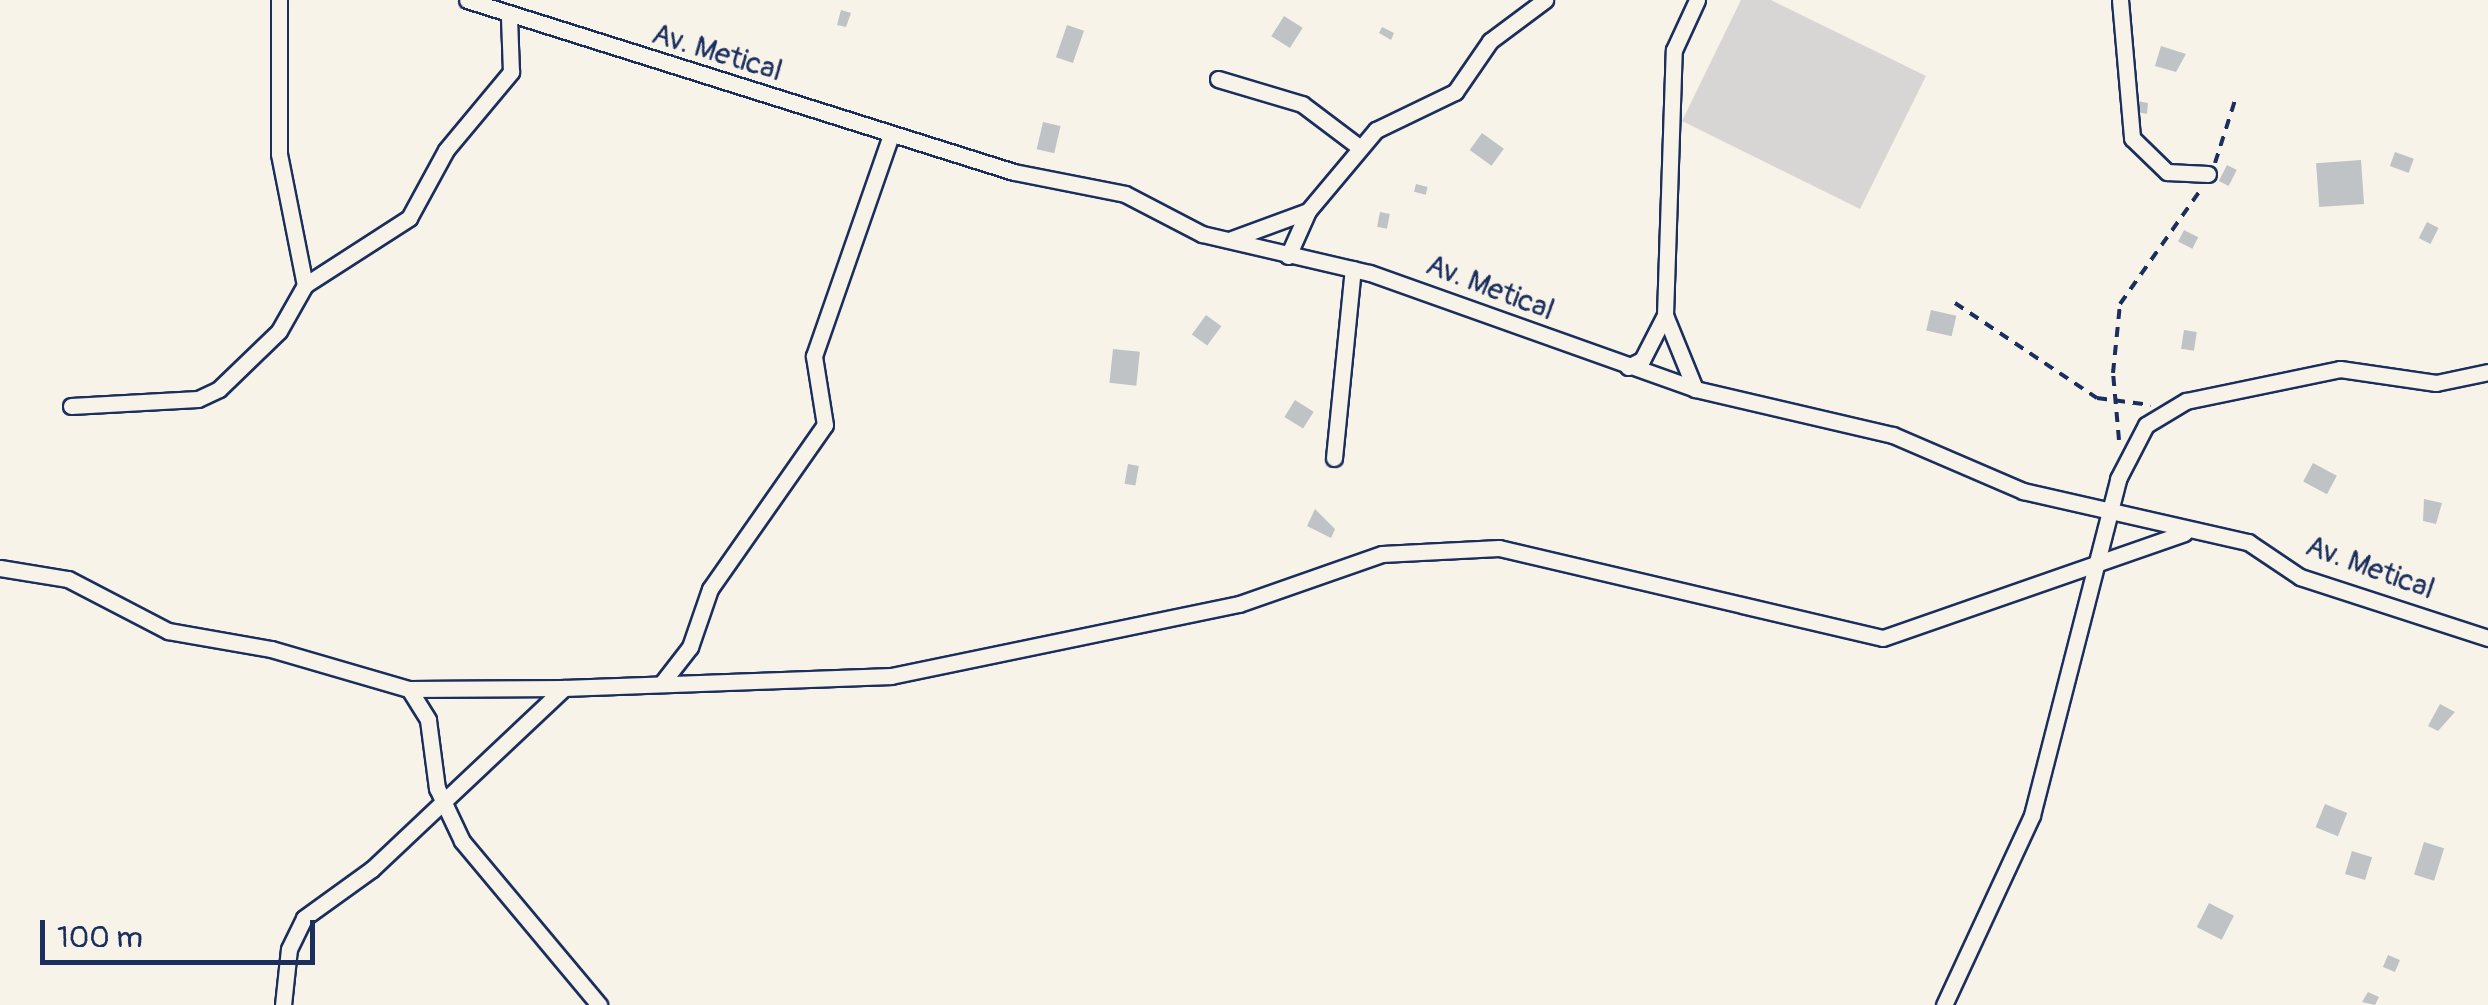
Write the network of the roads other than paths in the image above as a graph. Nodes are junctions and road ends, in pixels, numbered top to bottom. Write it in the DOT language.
graph roads {
  1 [pos="279,0"];
  2 [pos="467,0"];
  3 [pos="1545,0"];
  4 [pos="1697,0"];
  5 [pos="2120,0"];
  6 [pos="509,16"];
  7 [pos="1218,80"];
  8 [pos="891,135"];
  9 [pos="1359,147"];
  10 [pos="2208,174"];
  11 [pos="1308,211"];
  12 [pos="1302,228"];
  13 [pos="1228,240"];
  14 [pos="1288,256"];
  15 [pos="1313,262"];
  16 [pos="1353,269"];
  17 [pos="305,286"];
  18 [pos="1666,315"];
  19 [pos="1628,367"];
  20 [pos="2488,372"];
  21 [pos="1695,389"];
  22 [pos="71,406"];
  23 [pos="1334,458"];
  24 [pos="2108,514"];
  25 [pos="2184,533"];
  26 [pos="2098,560"];
  27 [pos="0,568"];
  28 [pos="2488,638"];
  29 [pos="662,683"];
  30 [pos="564,688"];
  31 [pos="410,689"];
  32 [pos="440,796"];
  33 [pos="284,1005"];
  34 [pos="600,1005"];
  35 [pos="1944,1005"];
  1 -- 17 [label="street"];
  2 -- 6 [label="street, Av. Metical"];
  3 -- 9 [label="street"];
  4 -- 18 [label="street"];
  5 -- 10 [label="street"];
  6 -- 8 [label="street, Av. Metical"];
  6 -- 17 [label="street"];
  7 -- 9 [label="street"];
  8 -- 13 [label="street, Av. Metical"];
  8 -- 29 [label="street"];
  9 -- 11 [label="street"];
  11 -- 12 [label="street"];
  11 -- 13 [label="street"];
  12 -- 14 [label="street"];
  12 -- 15 [label="street"];
  13 -- 14 [label="street, Av. Metical"];
  14 -- 15 [label="street, Av. Metical"];
  15 -- 16 [label="street, Av. Metical"];
  16 -- 19 [label="street, Av. Metical"];
  16 -- 23 [label="street"];
  17 -- 22 [label="street"];
  18 -- 19 [label="street"];
  18 -- 21 [label="street"];
  19 -- 21 [label="street, Av. Metical"];
  20 -- 24 [label="street"];
  21 -- 24 [label="street, Av. Metical"];
  24 -- 25 [label="street, Av. Metical"];
  24 -- 26 [label="street"];
  25 -- 26 [label="street"];
  25 -- 28 [label="street, Av. Metical"];
  26 -- 29 [label="street"];
  26 -- 35 [label="street"];
  27 -- 31 [label="street"];
  29 -- 30 [label="street"];
  30 -- 31 [label="street"];
  30 -- 32 [label="street"];
  31 -- 32 [label="street"];
  32 -- 33 [label="street"];
  32 -- 34 [label="street"];
}
